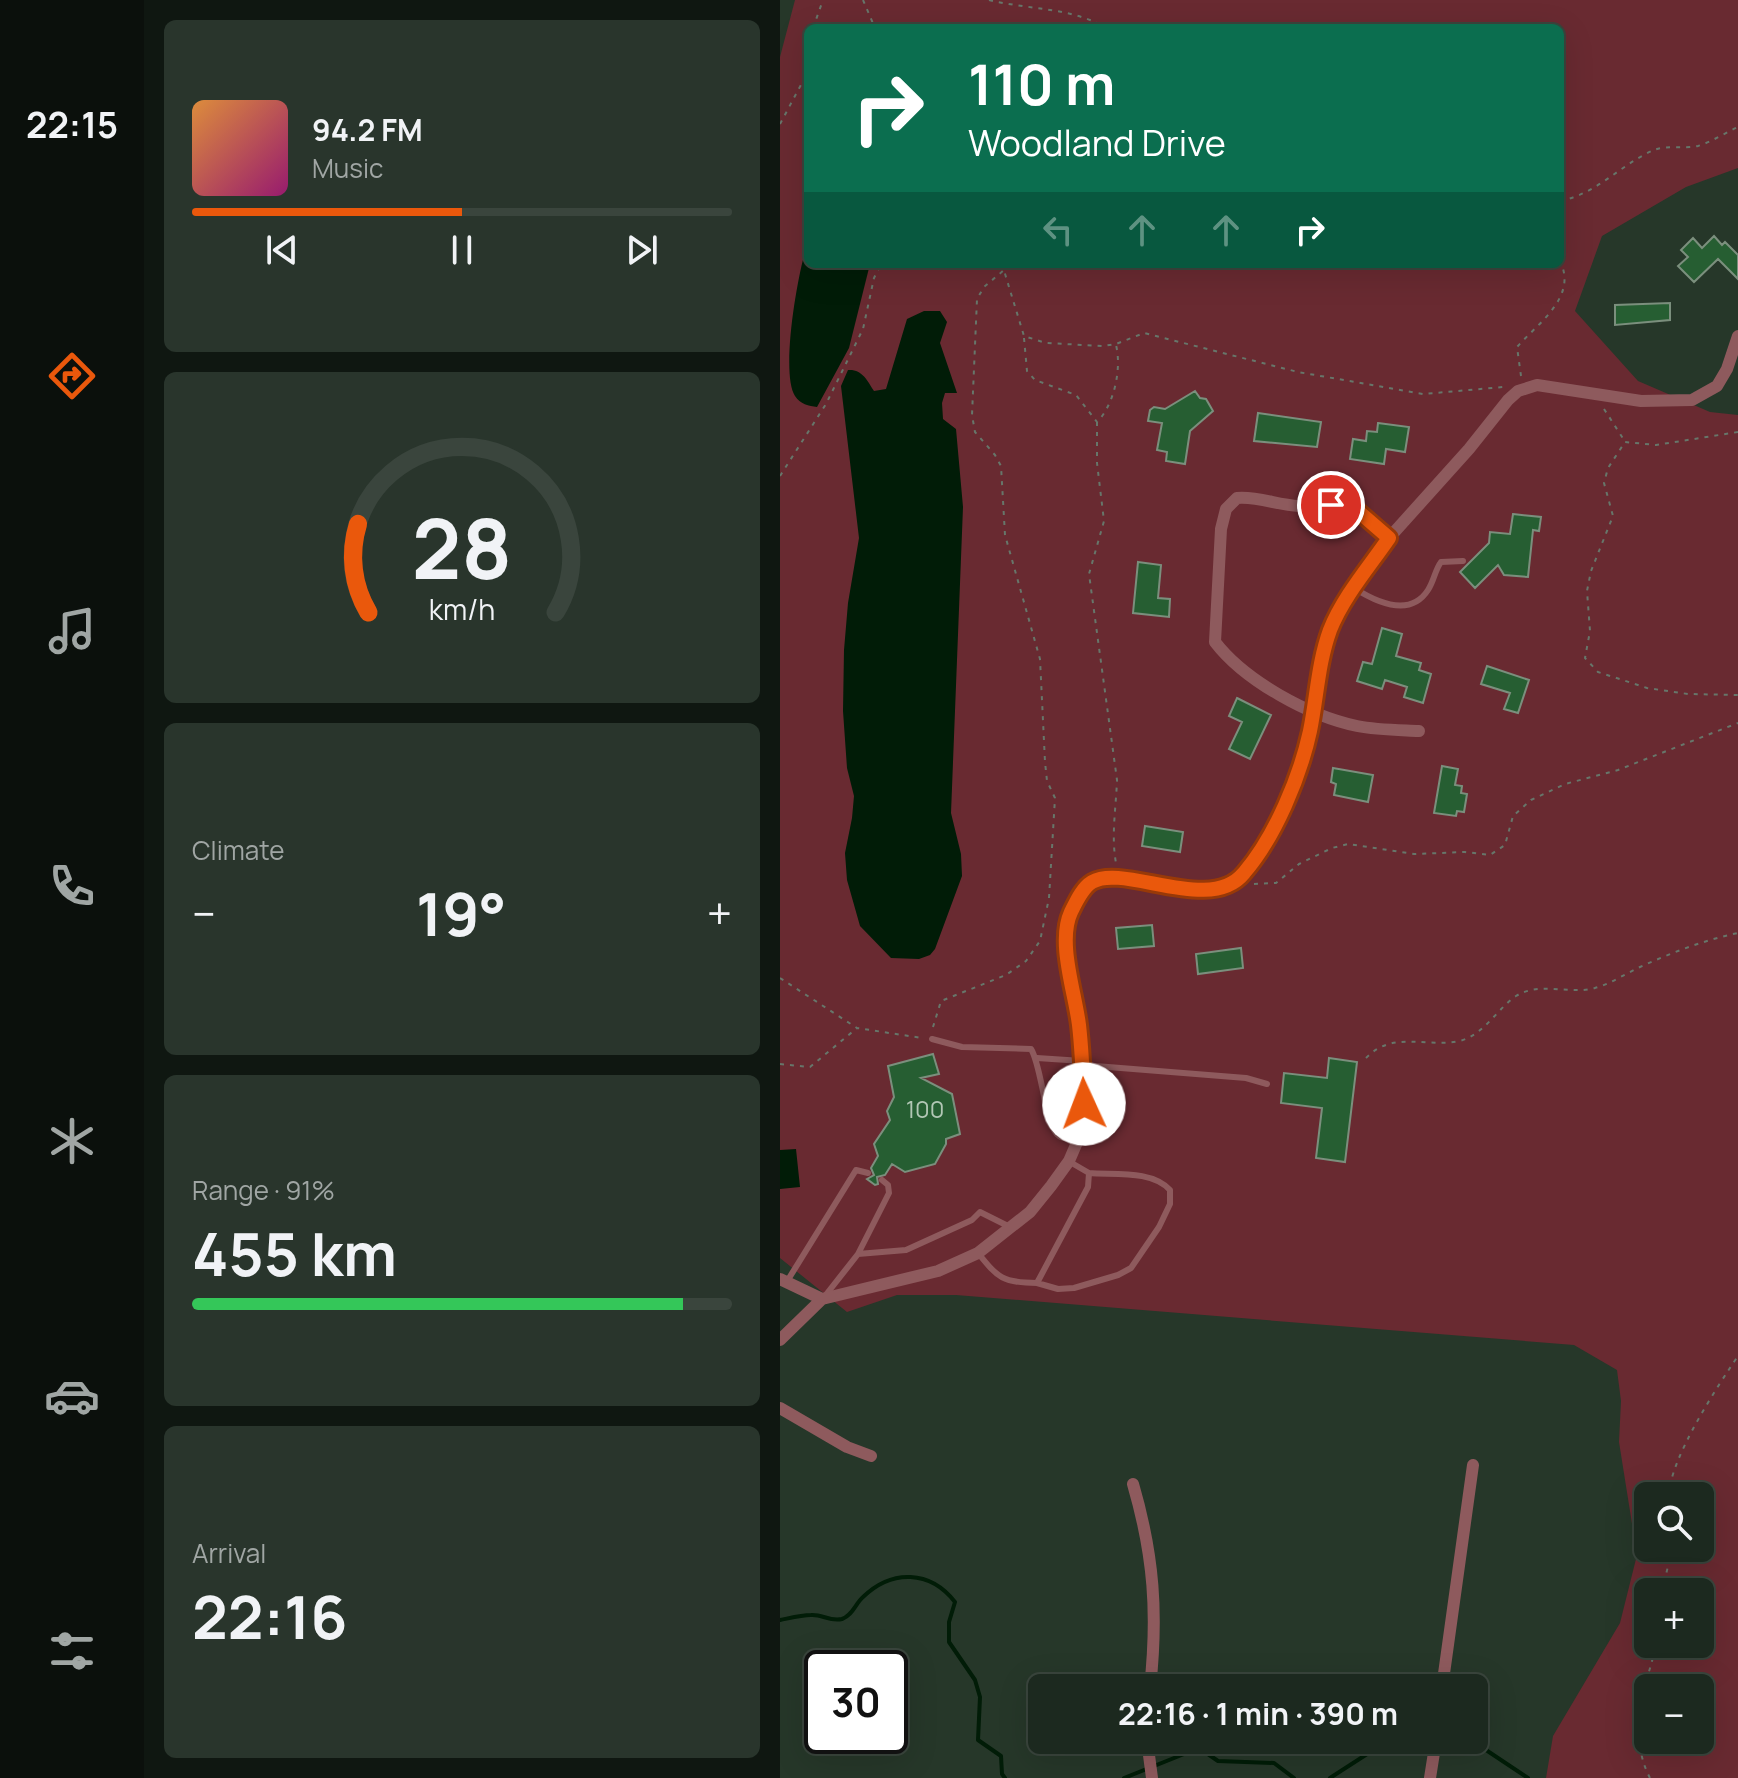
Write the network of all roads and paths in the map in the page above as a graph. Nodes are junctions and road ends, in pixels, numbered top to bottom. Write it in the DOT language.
graph roads {
  1 [pos="823,0"];
  2 [pos="863,0"];
  3 [pos="989,0"];
  4 [pos="814,24"];
  5 [pos="873,24"];
  6 [pos="1098,24"];
  7 [pos="804,77"];
  8 [pos="780,124"];
  9 [pos="1738,127"];
  10 [pos="1564,200"];
  11 [pos="879,268"];
  12 [pos="1563,268"];
  13 [pos="1004,270"];
  14 [pos="1024,336"];
  15 [pos="1738,336"];
  16 [pos="1116,344"];
  17 [pos="1521,378"];
  18 [pos="1512,386"];
  19 [pos="1606,396"];
  20 [pos="1097,422"];
  21 [pos="1738,432"];
  22 [pos="1625,442"];
  23 [pos="780,476"];
  24 [pos="1389,538"];
  25 [pos="1463,561"];
  26 [pos="1354,588"];
  27 [pos="1738,695"];
  28 [pos="1313,711"];
  29 [pos="1738,723"];
  30 [pos="1419,731"];
  31 [pos="1119,879"];
  32 [pos="1233,882"];
  33 [pos="1738,933"];
  34 [pos="780,978"];
  35 [pos="857,1028"];
  36 [pos="932,1039"];
  37 [pos="1037,1058"];
  38 [pos="1366,1058"];
  39 [pos="1082,1063"];
  40 [pos="780,1064"];
  41 [pos="1267,1084"];
  42 [pos="1078,1140"];
  43 [pos="1069,1161"];
  44 [pos="868,1173"];
  45 [pos="1089,1173"];
  46 [pos="882,1180"];
  47 [pos="1012,1228"];
  48 [pos="978,1253"];
  49 [pos="858,1254"];
  50 [pos="783,1281"];
  51 [pos="1037,1283"];
  52 [pos="822,1299"];
  53 [pos="780,1340"];
  54 [pos="1738,1356"];
  55 [pos="780,1408"];
  56 [pos="871,1456"];
  57 [pos="1473,1465"];
  58 [pos="1672,1482"];
  59 [pos="1133,1484"];
  60 [pos="1652,1658"];
  61 [pos="1152,1674"];
  62 [pos="1444,1674"];
  63 [pos="1434,1754"];
  64 [pos="1430,1778"];
  65 [pos="1650,1778"];
  1 -- 4 [label="path"];
  2 -- 5 [label="path"];
  3 -- 6 [label="path"];
  7 -- 8 [label="path"];
  9 -- 10 [label="path"];
  11 -- 23 [label="path"];
  12 -- 17 [label="path"];
  13 -- 14 [label="path"];
  13 -- 36 [label="path"];
  14 -- 16 [label="path"];
  14 -- 20 [label="path"];
  15 -- 19 [label="street"];
  16 -- 18 [label="path"];
  16 -- 20 [label="path"];
  19 -- 22 [label="path"];
  19 -- 24 [label="street"];
  20 -- 31 [label="path"];
  21 -- 22 [label="path"];
  22 -- 27 [label="path"];
  24 -- 26 [label="street"];
  24 -- 28 [label="street"];
  25 -- 26 [label="lane"];
  26 -- 28 [label="street"];
  28 -- 30 [label="street"];
  28 -- 32 [label="street"];
  29 -- 32 [label="path"];
  31 -- 32 [label="street"];
  31 -- 39 [label="street"];
  33 -- 38 [label="path"];
  34 -- 35 [label="path"];
  35 -- 36 [label="path"];
  35 -- 40 [label="path"];
  36 -- 37 [label="lane"];
  37 -- 39 [label="lane"];
  37 -- 42 [label="lane"];
  39 -- 41 [label="lane"];
  39 -- 42 [label="street"];
  42 -- 43 [label="street"];
  43 -- 45 [label="lane"];
  43 -- 47 [label="street"];
  44 -- 50 [label="lane"];
  45 -- 51 [label="lane"];
  45 -- 51 [label="lane"];
  46 -- 49 [label="lane"];
  47 -- 48 [label="street"];
  47 -- 49 [label="lane"];
  48 -- 51 [label="lane"];
  48 -- 52 [label="street"];
  49 -- 52 [label="lane"];
  50 -- 52 [label="street"];
  52 -- 53 [label="street"];
  54 -- 58 [label="path"];
  55 -- 56 [label="street"];
  57 -- 62 [label="street"];
  59 -- 61 [label="street"];
  60 -- 65 [label="path"];
  63 -- 64 [label="street"];
}
